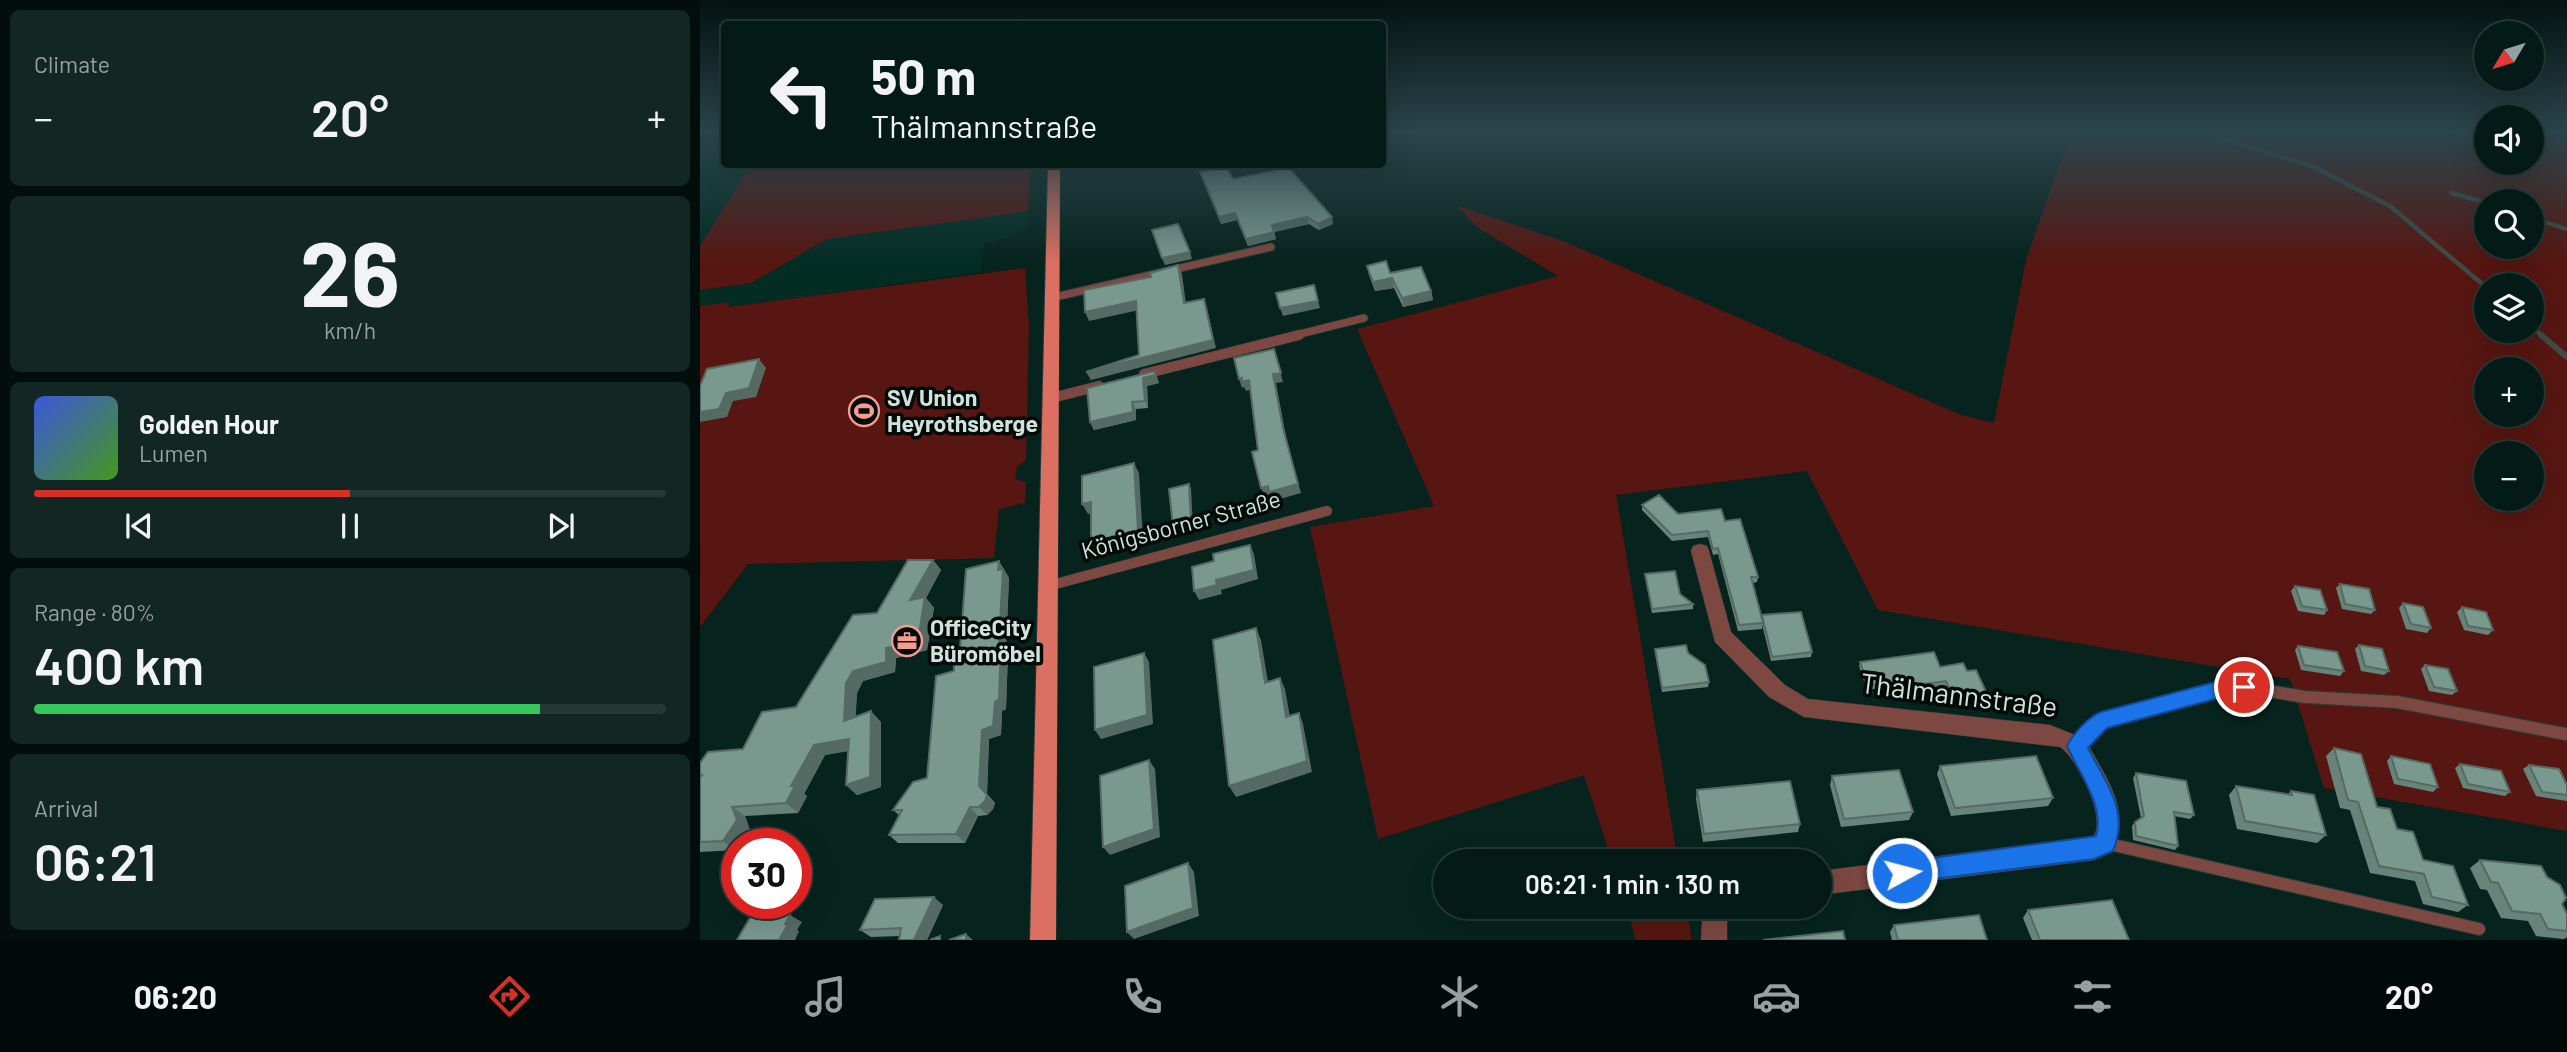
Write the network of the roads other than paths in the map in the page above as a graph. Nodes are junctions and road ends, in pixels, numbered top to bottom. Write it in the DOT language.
graph roads {
  1 [pos="1054,177"];
  2 [pos="1270,247"];
  3 [pos="1051,298"];
  4 [pos="1364,318"];
  5 [pos="1134,377"];
  6 [pos="1107,384"];
  7 [pos="1052,398"];
  8 [pos="1327,511"];
  9 [pos="1700,551"];
  10 [pos="1048,586"];
  11 [pos="2566,734"];
  12 [pos="2077,746"];
  13 [pos="2105,843"];
  14 [pos="1832,881"];
  15 [pos="1715,919"];
  16 [pos="2479,929"];
  17 [pos="1043,940"];
  18 [pos="1714,940"];
  1 -- 3 [label="main road, Königsborner Straße"];
  2 -- 3 [label="lane"];
  3 -- 7 [label="main road, Königsborner Straße"];
  4 -- 5 [label="lane"];
  6 -- 7 [label="lane"];
  7 -- 10 [label="main road, Königsborner Straße"];
  8 -- 10 [label="lane, Königsborner Straße"];
  9 -- 12 [label="street, Thälmannstraße"];
  10 -- 17 [label="main road, Königsborner Straße"];
  11 -- 12 [label="lane"];
  12 -- 13 [label="street, Thälmannstraße"];
  13 -- 14 [label="street"];
  13 -- 16 [label="lane"];
  15 -- 18 [label="street"];
}
